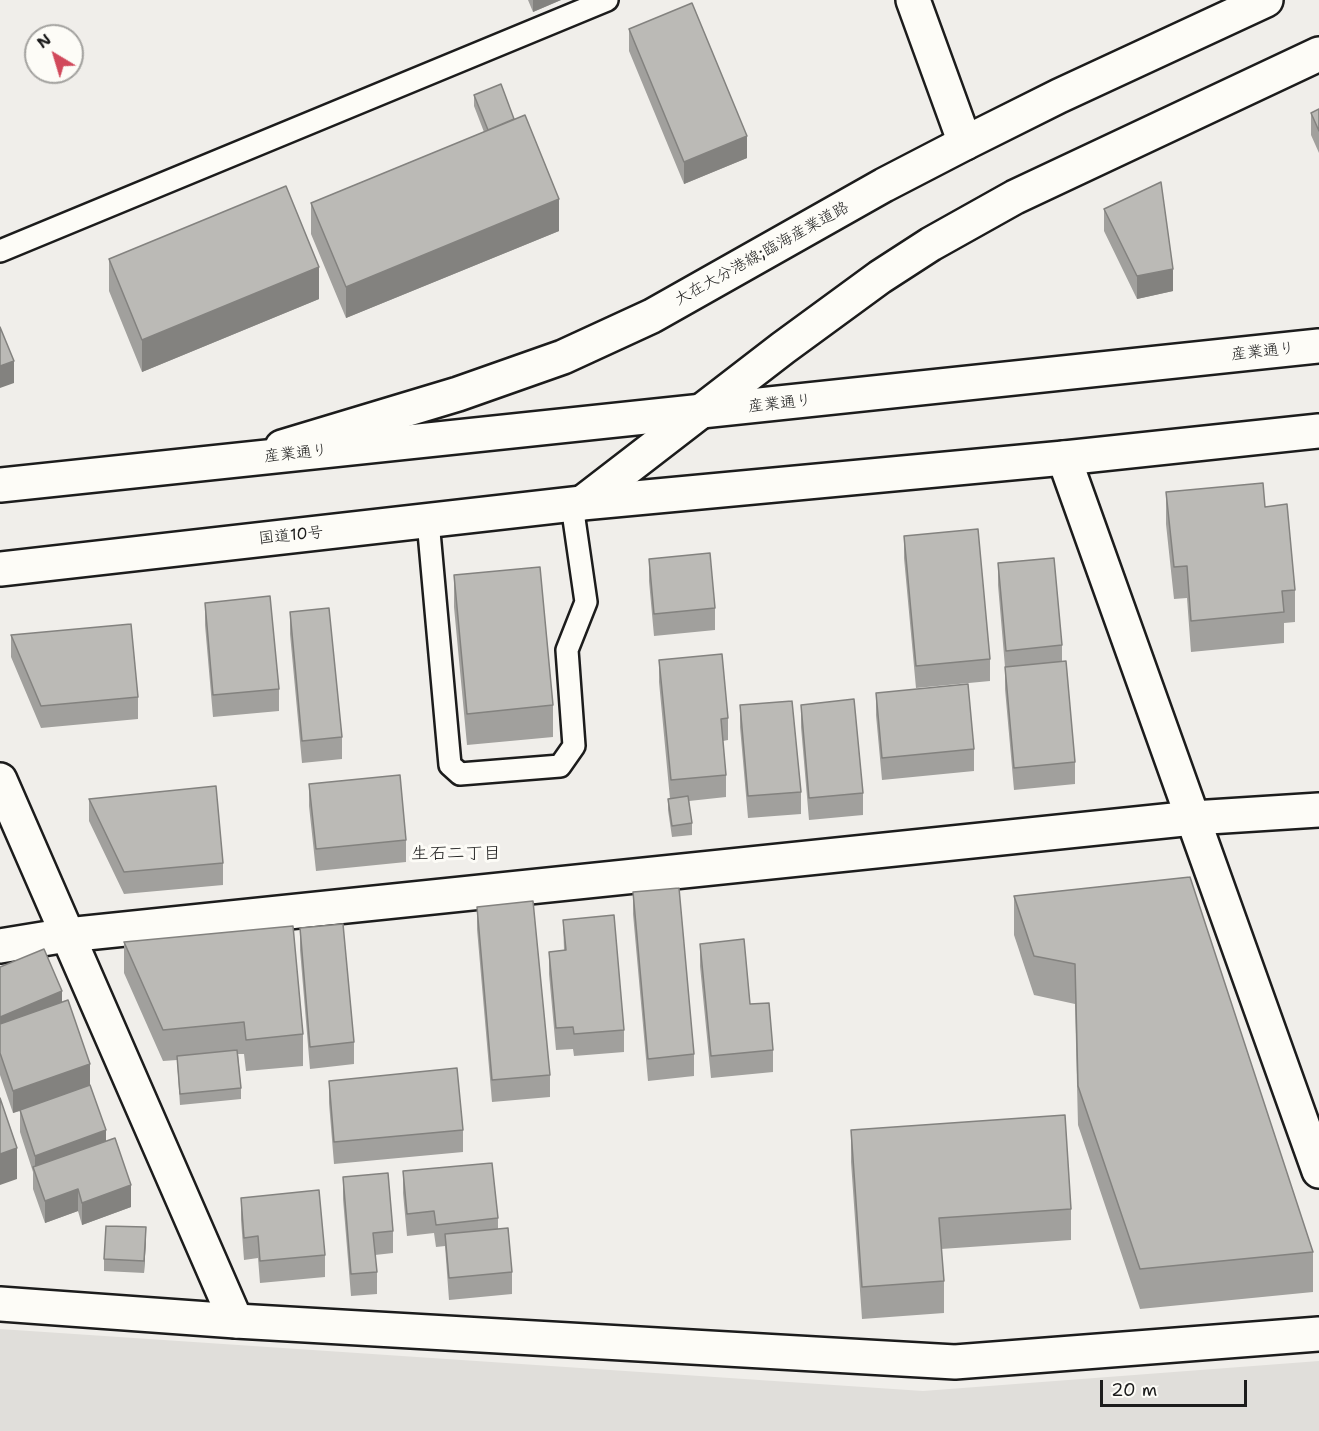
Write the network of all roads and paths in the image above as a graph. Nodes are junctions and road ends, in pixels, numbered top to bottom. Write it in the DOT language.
graph roads {
  1 [pos="607,0"];
  2 [pos="914,0"];
  3 [pos="1266,0"];
  4 [pos="1319,54"];
  5 [pos="965,143"];
  6 [pos="0,251"];
  7 [pos="1319,346"];
  8 [pos="702,412"];
  9 [pos="1319,431"];
  10 [pos="1064,458"];
  11 [pos="240,460"];
  12 [pos="0,485"];
  13 [pos="577,504"];
  14 [pos="428,521"];
  15 [pos="0,569"];
  16 [pos="0,780"];
  17 [pos="1319,810"];
  18 [pos="1193,818"];
  19 [pos="68,935"];
  20 [pos="0,946"];
  21 [pos="1319,1171"];
  22 [pos="0,1304"];
  23 [pos="237,1321"];
  24 [pos="1319,1334"];
  1 -- 6 [label="lane"];
  2 -- 5 [label="main road"];
  3 -- 5 [label="main road, 大在大分港線;臨海産業道路"];
  4 -- 8 [label="main road"];
  5 -- 11 [label="main road, 大在大分港線;臨海産業道路"];
  7 -- 8 [label="main road, 産業通り"];
  8 -- 11 [label="main road, 産業通り"];
  8 -- 13 [label="main road"];
  9 -- 10 [label="main road"];
  10 -- 13 [label="main road"];
  10 -- 18 [label="main road"];
  11 -- 12 [label="main road"];
  13 -- 14 [label="main road, 国道10号"];
  13 -- 14 [label="lane"];
  14 -- 15 [label="main road, 国道10号"];
  16 -- 19 [label="main road"];
  17 -- 18 [label="main road"];
  18 -- 19 [label="main road"];
  18 -- 21 [label="main road"];
  19 -- 20 [label="main road"];
  19 -- 23 [label="main road"];
  22 -- 23 [label="main road"];
  23 -- 24 [label="main road"];
}
